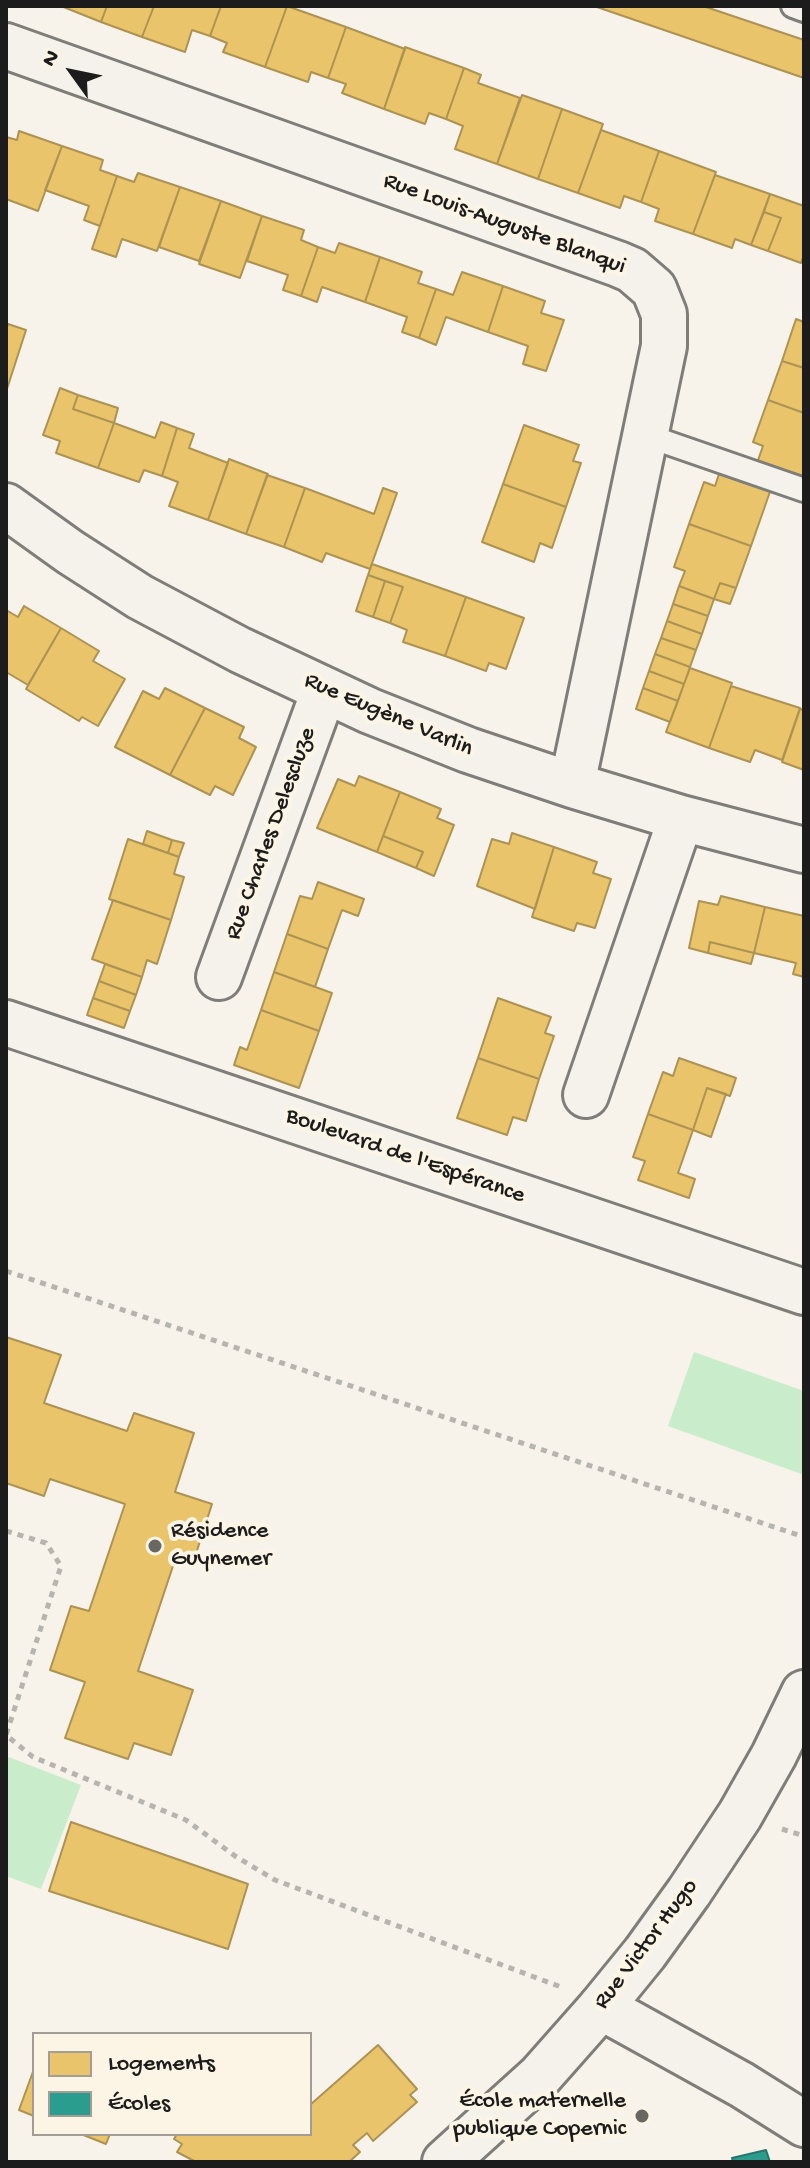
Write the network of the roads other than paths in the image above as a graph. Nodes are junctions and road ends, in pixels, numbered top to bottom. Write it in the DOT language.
graph roads {
  1 [pos="793,6"];
  2 [pos="804,10"];
  3 [pos="6,46"];
  4 [pos="645,435"];
  5 [pos="804,490"];
  6 [pos="6,506"];
  7 [pos="324,691"];
  8 [pos="572,785"];
  9 [pos="681,818"];
  10 [pos="804,850"];
  11 [pos="219,977"];
  12 [pos="6,1023"];
  13 [pos="586,1095"];
  14 [pos="804,1292"];
  15 [pos="804,1693"];
  16 [pos="601,2007"];
  17 [pos="804,2124"];
  18 [pos="445,2162"];
  1 -- 2 [label="lane"];
  3 -- 4 [label="street, Rue Louis-Auguste Blanqui"];
  4 -- 5 [label="lane"];
  4 -- 8 [label="street, Rue Louis-Auguste Blanqui"];
  6 -- 7 [label="street, Rue Eugène Varlin"];
  7 -- 8 [label="street, Rue Eugène Varlin"];
  7 -- 11 [label="street, Rue Charles Delescluze"];
  8 -- 9 [label="street, Rue Eugène Varlin"];
  9 -- 10 [label="street, Rue Eugène Varlin"];
  9 -- 13 [label="street"];
  12 -- 14 [label="street, Boulevard de l'Espérance"];
  15 -- 16 [label="street, Rue Victor Hugo"];
  16 -- 17 [label="street"];
  16 -- 18 [label="street, Rue Victor Hugo"];
}
